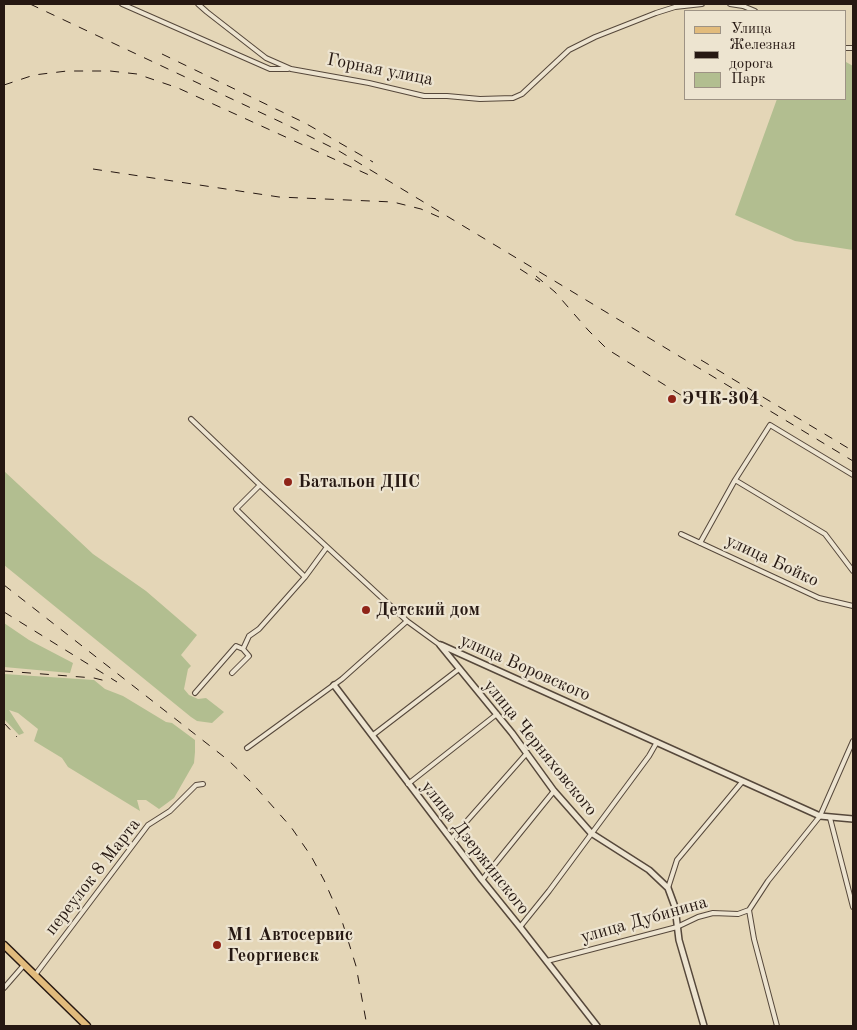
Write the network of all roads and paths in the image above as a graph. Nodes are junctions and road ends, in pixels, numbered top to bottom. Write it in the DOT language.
graph roads {
  1 [pos="122,4"];
  2 [pos="198,4"];
  3 [pos="702,4"];
  4 [pos="730,4"];
  5 [pos="753,10"];
  6 [pos="291,69"];
  7 [pos="192,418"];
  8 [pos="853,475"];
  9 [pos="735,480"];
  10 [pos="260,485"];
  11 [pos="681,534"];
  12 [pos="700,543"];
  13 [pos="327,547"];
  14 [pos="853,571"];
  15 [pos="305,577"];
  16 [pos="853,606"];
  17 [pos="407,621"];
  18 [pos="440,645"];
  19 [pos="243,649"];
  20 [pos="459,669"];
  21 [pos="232,673"];
  22 [pos="334,685"];
  23 [pos="195,693"];
  24 [pos="497,714"];
  25 [pos="373,735"];
  26 [pos="853,741"];
  27 [pos="657,742"];
  28 [pos="247,748"];
  29 [pos="527,754"];
  30 [pos="742,782"];
  31 [pos="203,784"];
  32 [pos="408,784"];
  33 [pos="554,791"];
  34 [pos="820,816"];
  35 [pos="830,818"];
  36 [pos="853,819"];
  37 [pos="591,834"];
  38 [pos="451,838"];
  39 [pos="482,880"];
  40 [pos="668,888"];
  41 [pos="853,906"];
  42 [pos="749,910"];
  43 [pos="520,927"];
  44 [pos="678,927"];
  45 [pos="4,944"];
  46 [pos="546,961"];
  47 [pos="24,965"];
  48 [pos="35,976"];
  49 [pos="4,988"];
  50 [pos="87,1026"];
  51 [pos="597,1026"];
  52 [pos="704,1026"];
  53 [pos="777,1026"];
  1 -- 6 [label="street"];
  2 -- 6 [label="street, Горная улица"];
  3 -- 6 [label="street, Горная улица"];
  4 -- 5 [label="street"];
  7 -- 10 [label="street, улица Воровского"];
  8 -- 9 [label="street"];
  9 -- 12 [label="street"];
  9 -- 14 [label="street"];
  10 -- 13 [label="street, улица Воровского"];
  10 -- 15 [label="street"];
  11 -- 12 [label="street, улица Бойко"];
  12 -- 16 [label="street, улица Бойко"];
  13 -- 15 [label="street"];
  13 -- 17 [label="street, улица Воровского"];
  15 -- 19 [label="street"];
  17 -- 18 [label="street, улица Воровского"];
  17 -- 22 [label="street"];
  18 -- 20 [label="street, улица Черняховского"];
  18 -- 27 [label="street, улица Воровского"];
  19 -- 21 [label="street"];
  19 -- 23 [label="street"];
  20 -- 24 [label="street, улица Черняховского"];
  20 -- 25 [label="street"];
  22 -- 25 [label="street, улица Дзержинского"];
  22 -- 28 [label="street"];
  24 -- 29 [label="street, улица Черняховского"];
  24 -- 32 [label="street"];
  25 -- 32 [label="street, улица Дзержинского"];
  26 -- 34 [label="street"];
  27 -- 30 [label="street, улица Воровского"];
  27 -- 37 [label="street"];
  29 -- 33 [label="street, улица Черняховского"];
  29 -- 38 [label="street"];
  30 -- 34 [label="street, улица Воровского"];
  30 -- 40 [label="street"];
  31 -- 48 [label="street, переулок 8 Марта"];
  32 -- 38 [label="street, улица Дзержинского"];
  33 -- 37 [label="street, улица Черняховского"];
  33 -- 39 [label="street"];
  34 -- 35 [label="street, улица Воровского"];
  34 -- 42 [label="street"];
  35 -- 36 [label="street, улица Воровского"];
  35 -- 41 [label="street"];
  37 -- 40 [label="street, улица Черняховского"];
  37 -- 43 [label="street"];
  38 -- 39 [label="street, улица Дзержинского"];
  39 -- 43 [label="street, улица Дзержинского"];
  40 -- 44 [label="street, улица Черняховского"];
  42 -- 44 [label="street, улица Дубинина"];
  42 -- 53 [label="street"];
  43 -- 46 [label="street, улица Дзержинского"];
  44 -- 46 [label="street, улица Дубинина"];
  44 -- 52 [label="street, улица Черняховского"];
  45 -- 47 [label="main road"];
  46 -- 51 [label="street, улица Дзержинского"];
  47 -- 48 [label="main road"];
  47 -- 49 [label="street"];
  48 -- 50 [label="main road"];
}
